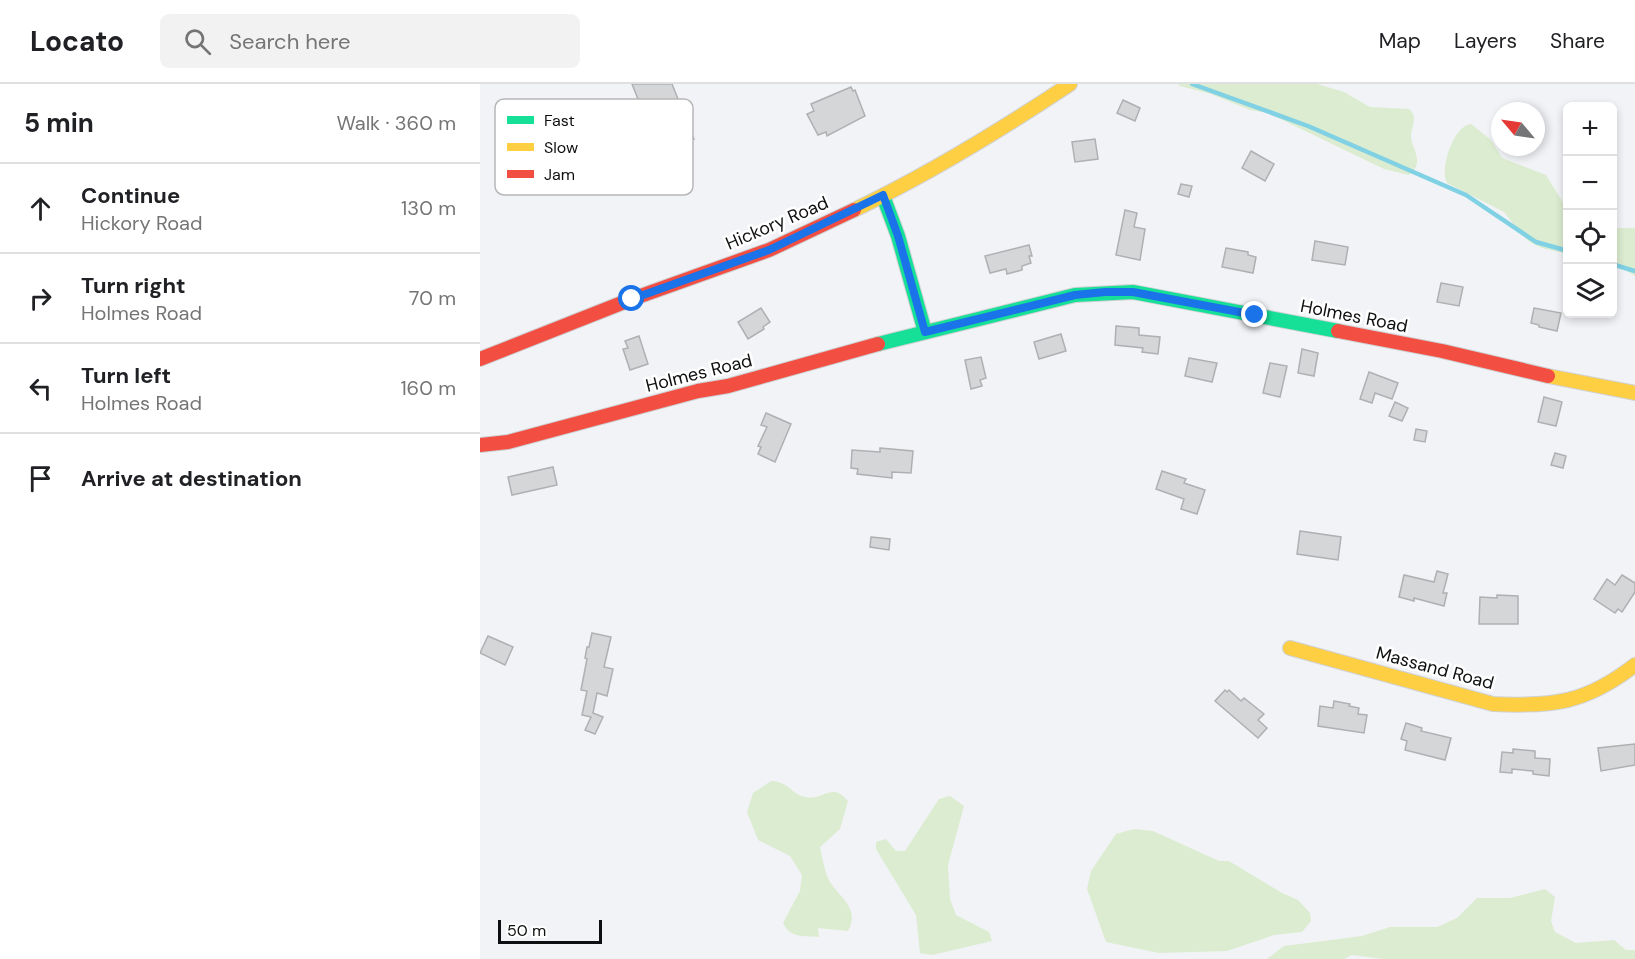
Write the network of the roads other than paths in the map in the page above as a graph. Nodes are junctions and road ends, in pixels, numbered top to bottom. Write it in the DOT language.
graph roads {
  1 [pos="1070,84"];
  2 [pos="883,195"];
  3 [pos="925,332"];
  4 [pos="480,359"];
  5 [pos="1635,393"];
  6 [pos="480,445"];
  7 [pos="1290,648"];
  8 [pos="1635,665"];
  1 -- 2 [label="street, Hickory Road"];
  2 -- 3 [label="street"];
  2 -- 4 [label="street, Hickory Road"];
  3 -- 5 [label="street, Holmes Road"];
  3 -- 6 [label="street, Holmes Road"];
  7 -- 8 [label="street, Massand Road"];
}
